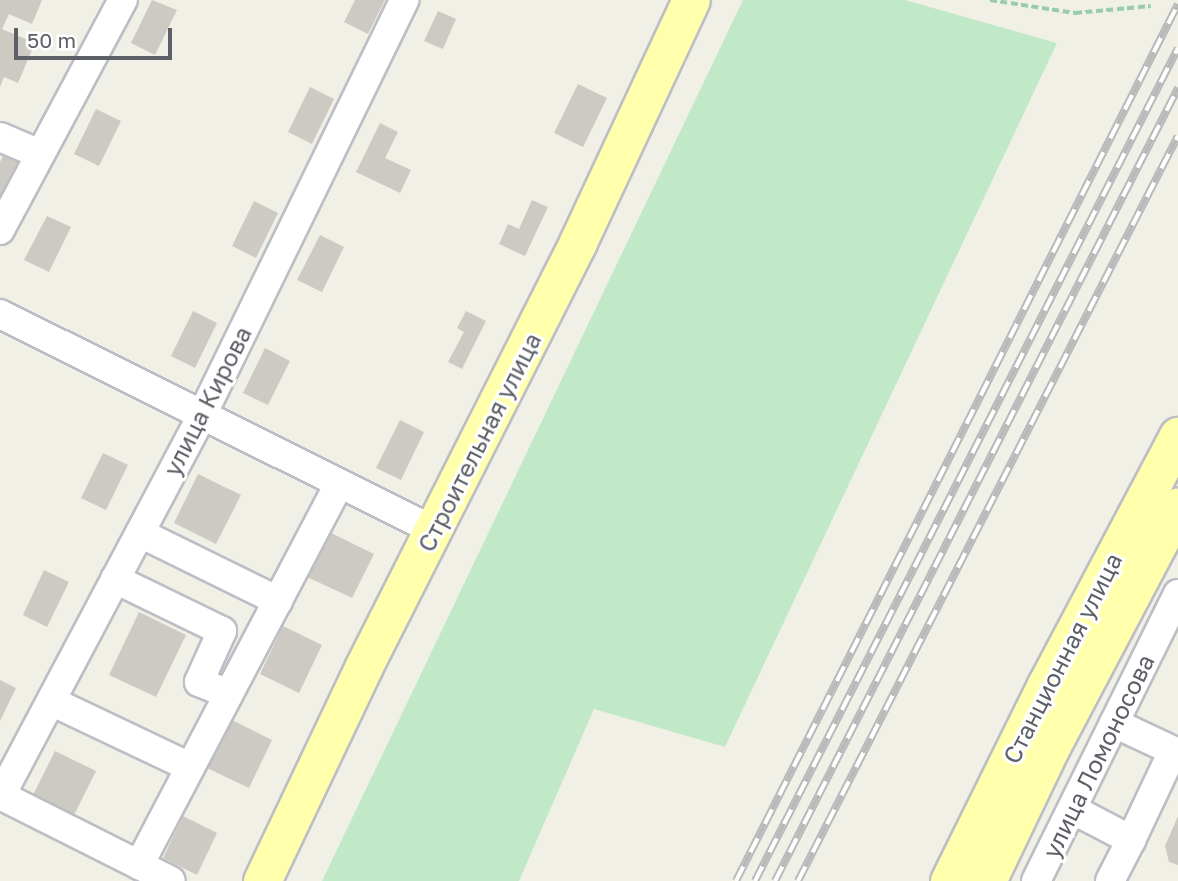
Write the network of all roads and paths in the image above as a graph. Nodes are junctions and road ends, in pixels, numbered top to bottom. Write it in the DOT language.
graph roads {
  1 [pos="123,0"];
  2 [pos="404,0"];
  3 [pos="691,0"];
  4 [pos="990,0"];
  5 [pos="1151,6"];
  6 [pos="0,137"];
  7 [pos="40,154"];
  8 [pos="0,230"];
  9 [pos="0,314"];
  10 [pos="202,415"];
  11 [pos="1178,436"];
  12 [pos="339,484"];
  13 [pos="1178,506"];
  14 [pos="435,531"];
  15 [pos="140,533"];
  16 [pos="115,579"];
  17 [pos="1178,594"];
  18 [pos="278,601"];
  19 [pos="229,694"];
  20 [pos="51,701"];
  21 [pos="1114,723"];
  22 [pos="1175,752"];
  23 [pos="190,767"];
  24 [pos="0,796"];
  25 [pos="1072,809"];
  26 [pos="1131,840"];
  27 [pos="139,865"];
  28 [pos="171,881"];
  29 [pos="262,881"];
  30 [pos="948,881"];
  31 [pos="987,881"];
  32 [pos="1036,881"];
  33 [pos="1110,881"];
  1 -- 7 [label="street"];
  2 -- 10 [label="street, улица Кирова"];
  3 -- 14 [label="main road, Строительная улица"];
  4 -- 5 [label="path"];
  6 -- 7 [label="street"];
  7 -- 8 [label="street"];
  9 -- 10 [label="street"];
  10 -- 12 [label="street"];
  10 -- 15 [label="street, улица Кирова"];
  11 -- 30 [label="main road, Станционная улица"];
  12 -- 14 [label="street"];
  12 -- 18 [label="street"];
  13 -- 31 [label="main road, Станционная улица"];
  14 -- 29 [label="main road, Строительная улица"];
  15 -- 16 [label="street, улица Кирова"];
  15 -- 18 [label="street"];
  16 -- 19 [label="street"];
  16 -- 20 [label="street, улица Кирова"];
  17 -- 21 [label="street, улица Ломоносова"];
  18 -- 19 [label="street"];
  19 -- 23 [label="street"];
  20 -- 23 [label="street"];
  20 -- 24 [label="street, улица Кирова"];
  21 -- 22 [label="street"];
  21 -- 25 [label="street, улица Ломоносова"];
  22 -- 26 [label="street"];
  23 -- 27 [label="street"];
  24 -- 27 [label="street"];
  25 -- 26 [label="street"];
  25 -- 32 [label="street, улица Ломоносова"];
  26 -- 33 [label="street"];
  27 -- 28 [label="street"];
}
